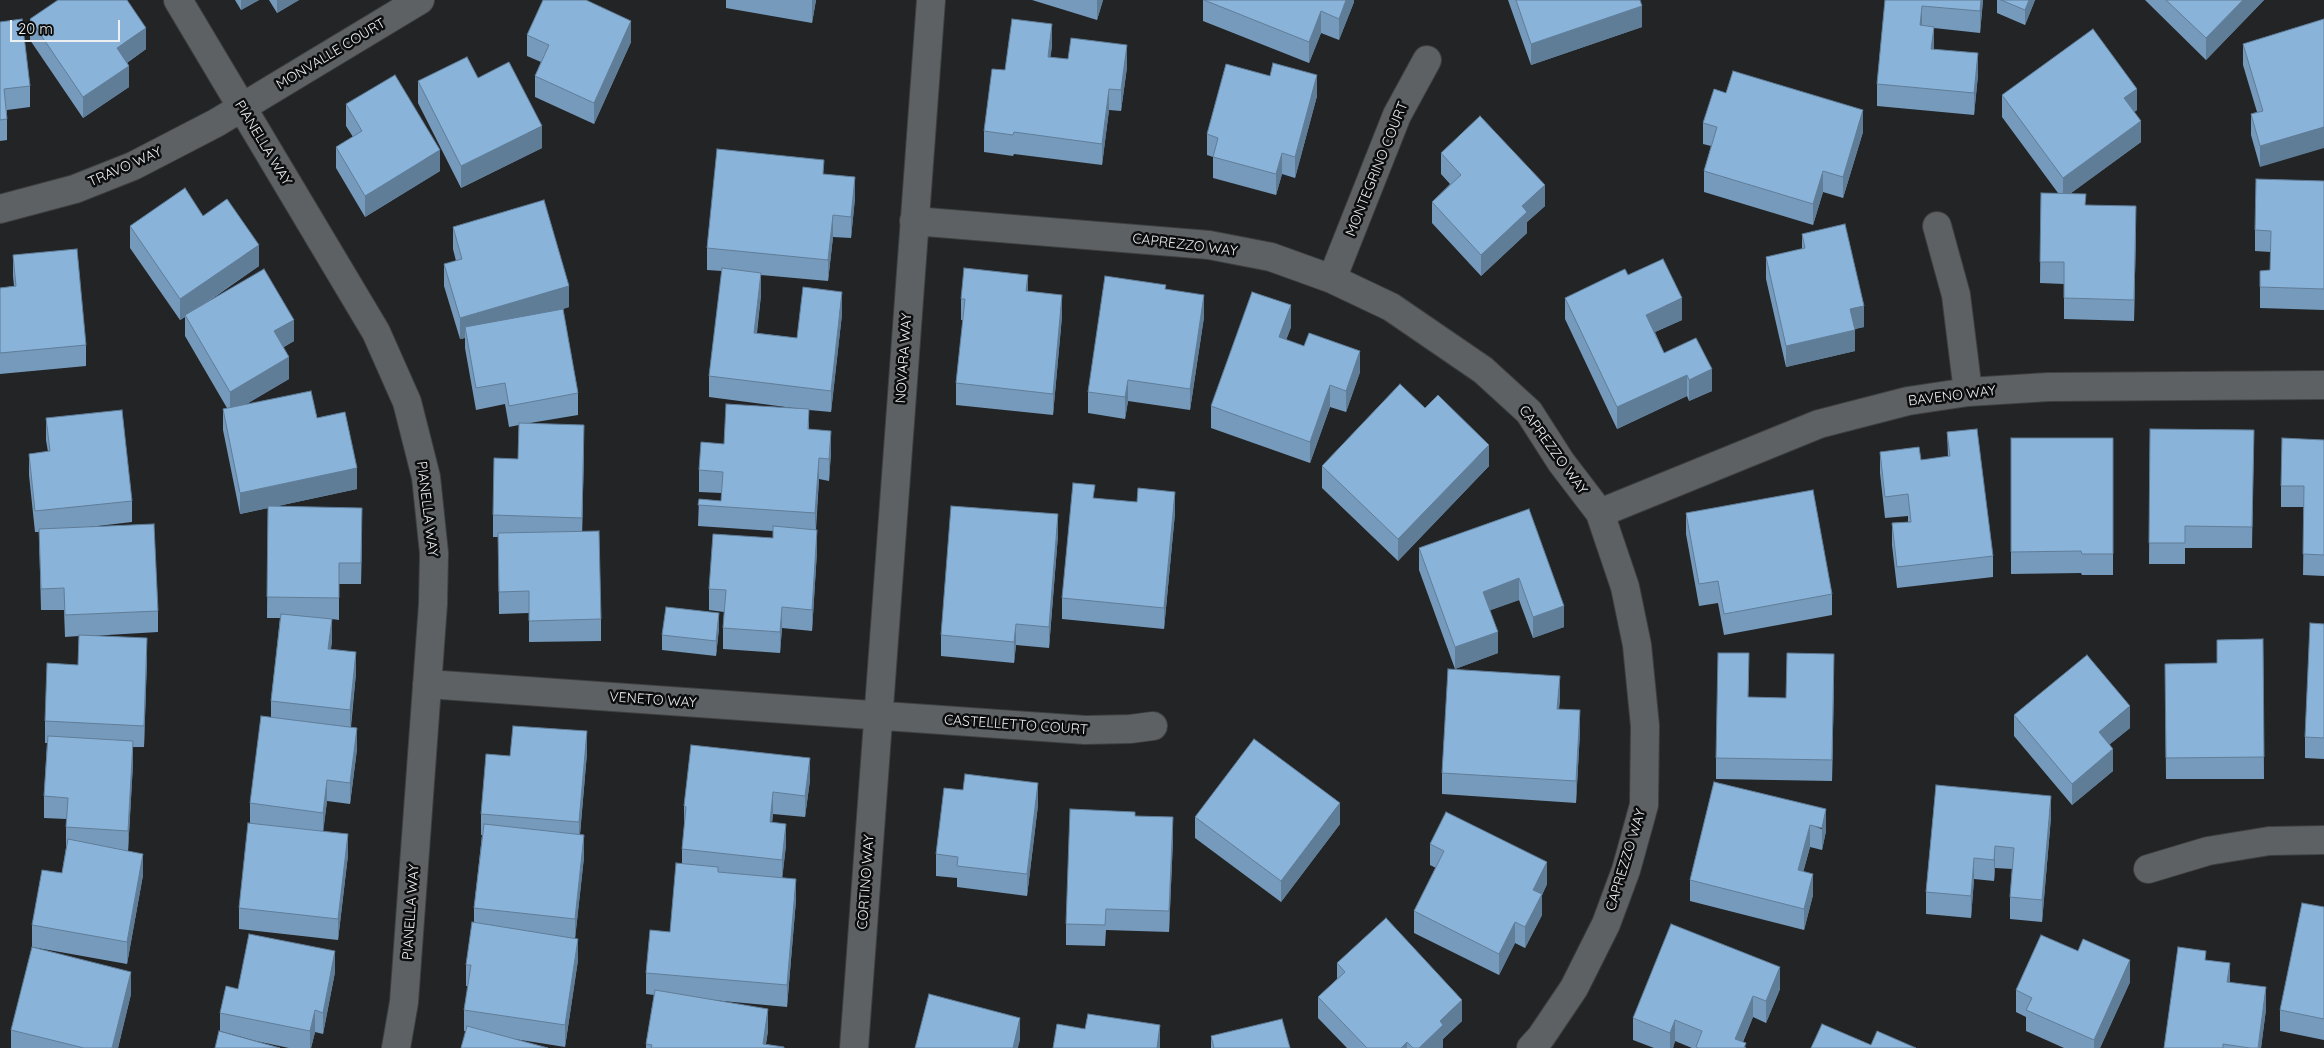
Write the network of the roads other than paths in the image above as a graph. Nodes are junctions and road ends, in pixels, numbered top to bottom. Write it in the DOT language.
graph roads {
  1 [pos="178,0"];
  2 [pos="420,0"];
  3 [pos="932,0"];
  4 [pos="1427,60"];
  5 [pos="242,107"];
  6 [pos="0,210"];
  7 [pos="914,221"];
  8 [pos="1937,226"];
  9 [pos="1332,279"];
  10 [pos="2324,385"];
  11 [pos="1968,392"];
  12 [pos="1600,513"];
  13 [pos="428,684"];
  14 [pos="878,716"];
  15 [pos="1153,726"];
  16 [pos="2324,840"];
  17 [pos="2148,869"];
  18 [pos="1542,1044"];
  19 [pos="396,1048"];
  20 [pos="854,1048"];
  1 -- 5 [label="street, PIANELLA WAY"];
  2 -- 5 [label="street, MONVALLE COURT"];
  3 -- 7 [label="street, NOVARA WAY"];
  4 -- 9 [label="street, MONTEGRINO COURT"];
  5 -- 6 [label="street, TRAVO WAY"];
  5 -- 13 [label="street, PIANELLA WAY"];
  7 -- 9 [label="street, CAPREZZO WAY"];
  7 -- 14 [label="street, NOVARA WAY"];
  8 -- 11 [label="street"];
  9 -- 12 [label="street, CAPREZZO WAY"];
  10 -- 11 [label="street, BAVENO WAY"];
  11 -- 12 [label="street, BAVENO WAY"];
  12 -- 18 [label="street, CAPREZZO WAY"];
  13 -- 14 [label="street, VENETO WAY"];
  13 -- 19 [label="street, PIANELLA WAY"];
  14 -- 15 [label="street, CASTELLETTO COURT"];
  14 -- 20 [label="street, CORTINO WAY"];
  16 -- 17 [label="street"];
}
